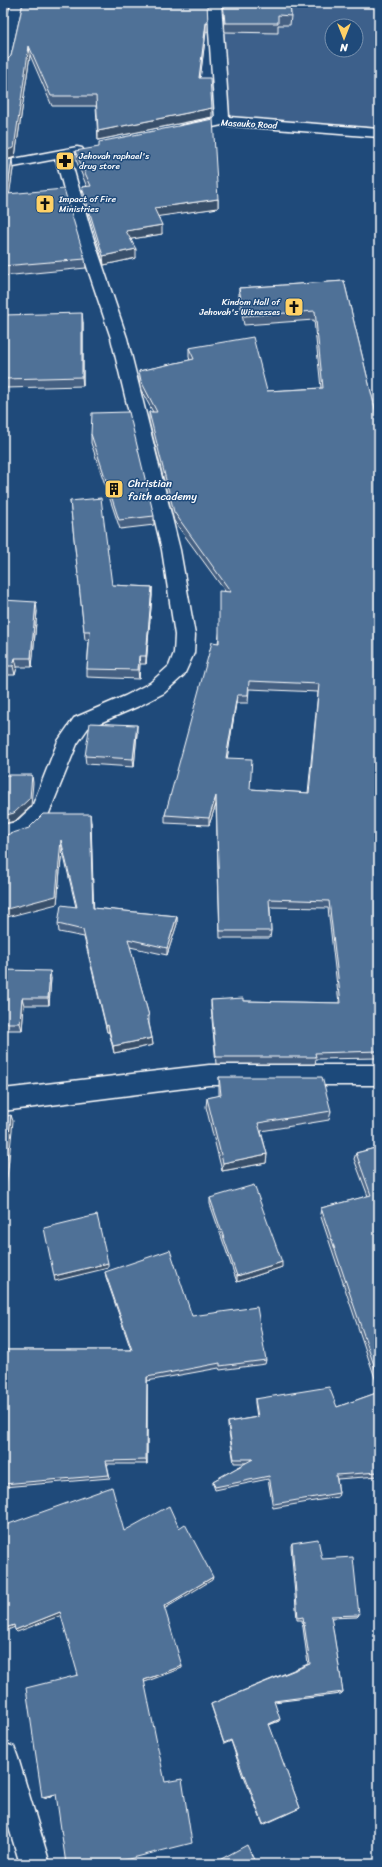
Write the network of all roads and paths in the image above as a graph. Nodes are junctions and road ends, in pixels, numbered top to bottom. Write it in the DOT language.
graph roads {
  1 [pos="18,3"];
  2 [pos="214,3"];
  3 [pos="3,65"];
  4 [pos="222,121"];
  5 [pos="169,132"];
  6 [pos="379,133"];
  7 [pos="92,148"];
  8 [pos="62,154"];
  9 [pos="3,165"];
  10 [pos="3,834"];
  11 [pos="379,1075"];
  12 [pos="3,1100"];
  13 [pos="3,1758"];
  14 [pos="35,1864"];
  1 -- 3 [label="street"];
  2 -- 4 [label="street"];
  4 -- 5 [label="street, Masauko Road"];
  4 -- 6 [label="street, Masauko Road"];
  7 -- 8 [label="street"];
  8 -- 9 [label="street"];
  8 -- 10 [label="street"];
  11 -- 12 [label="street"];
  13 -- 14 [label="street"];
}
